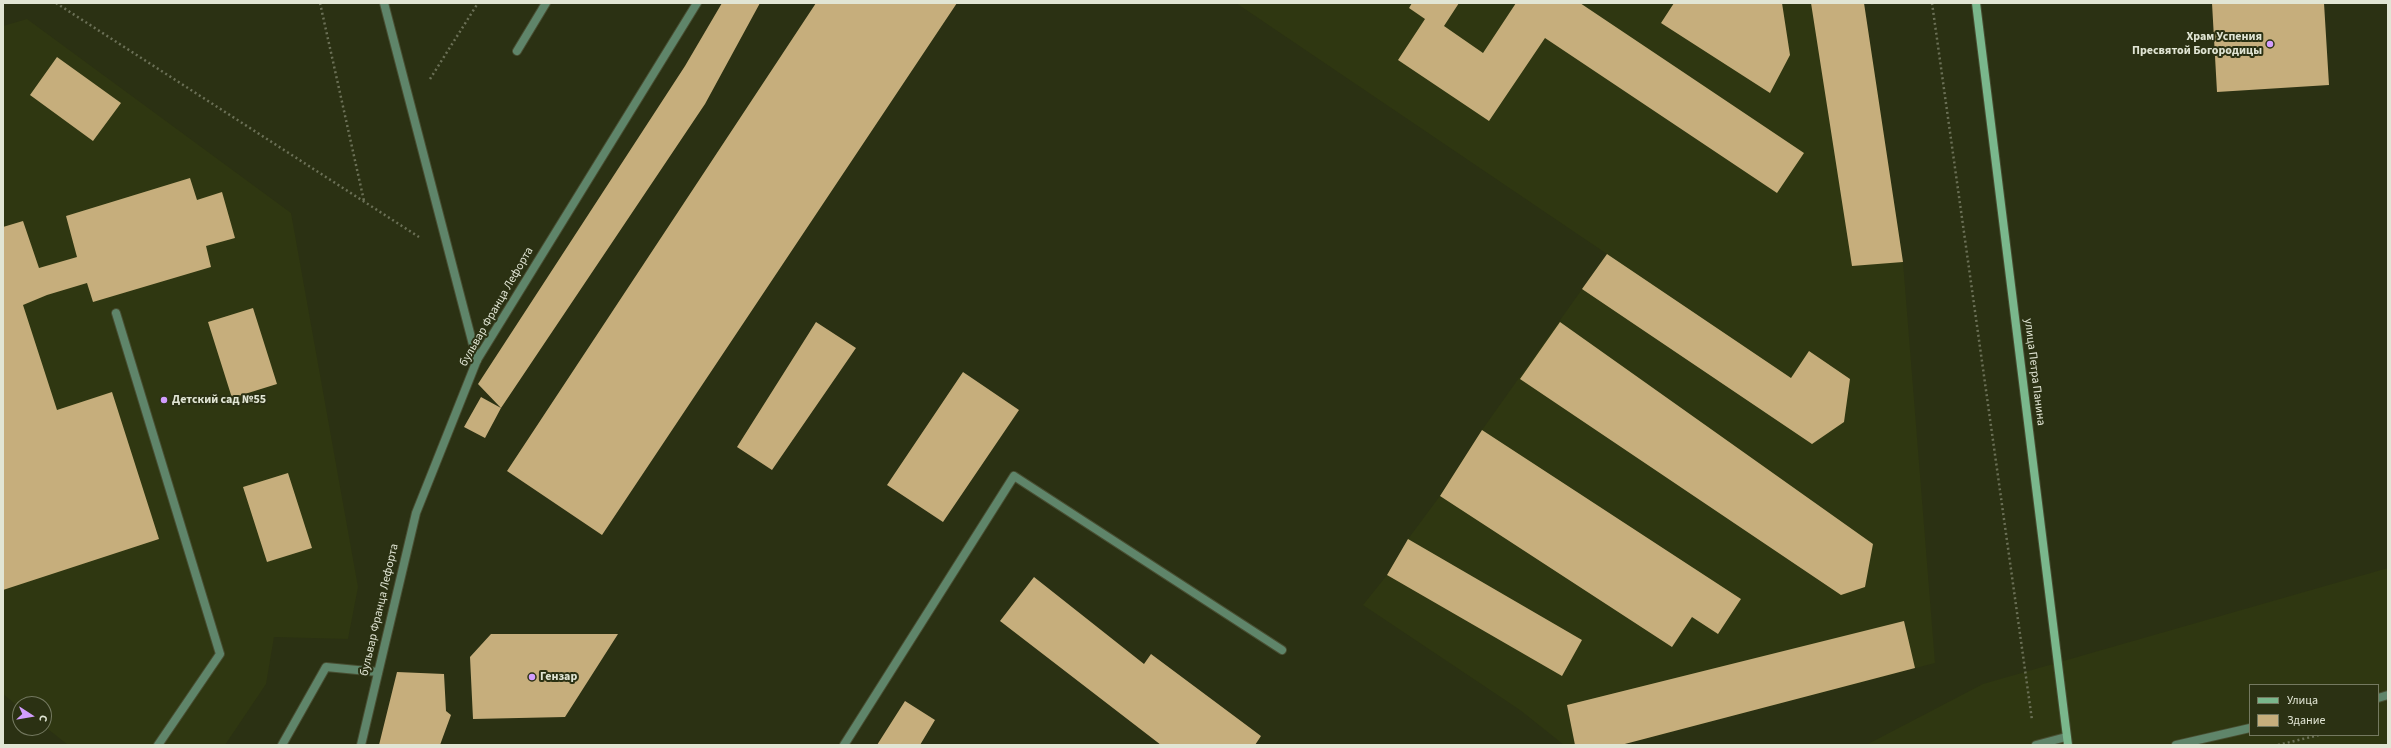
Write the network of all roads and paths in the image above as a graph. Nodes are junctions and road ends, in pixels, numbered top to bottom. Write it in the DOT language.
graph roads {
  1 [pos="56,3"];
  2 [pos="320,3"];
  3 [pos="384,3"];
  4 [pos="478,3"];
  5 [pos="546,3"];
  6 [pos="697,3"];
  7 [pos="1932,3"];
  8 [pos="1976,3"];
  9 [pos="517,50"];
  10 [pos="411,108"];
  11 [pos="364,202"];
  12 [pos="450,257"];
  13 [pos="116,313"];
  14 [pos="477,360"];
  15 [pos="1282,650"];
  16 [pos="378,672"];
  17 [pos="2032,723"];
  18 [pos="2249,728"];
  19 [pos="2315,736"];
  20 [pos="2067,741"];
  21 [pos="158,745"];
  22 [pos="282,745"];
  23 [pos="361,745"];
  24 [pos="844,745"];
  25 [pos="2036,745"];
  26 [pos="2176,745"];
  27 [pos="2278,745"];
  1 -- 11 [label="path"];
  2 -- 11 [label="path"];
  3 -- 10 [label="street"];
  4 -- 10 [label="path"];
  5 -- 9 [label="street"];
  6 -- 14 [label="street, бульвар Франца Лефорта"];
  7 -- 17 [label="path"];
  8 -- 20 [label="main road, улица Петра Панина"];
  10 -- 12 [label="street"];
  11 -- 12 [label="path"];
  12 -- 14 [label="street"];
  13 -- 21 [label="street"];
  14 -- 16 [label="street, бульвар Франца Лефорта"];
  15 -- 24 [label="street"];
  16 -- 22 [label="street"];
  16 -- 23 [label="street, бульвар Франца Лефорта"];
  18 -- 26 [label="street"];
  19 -- 27 [label="path"];
  20 -- 25 [label="street"];
}
